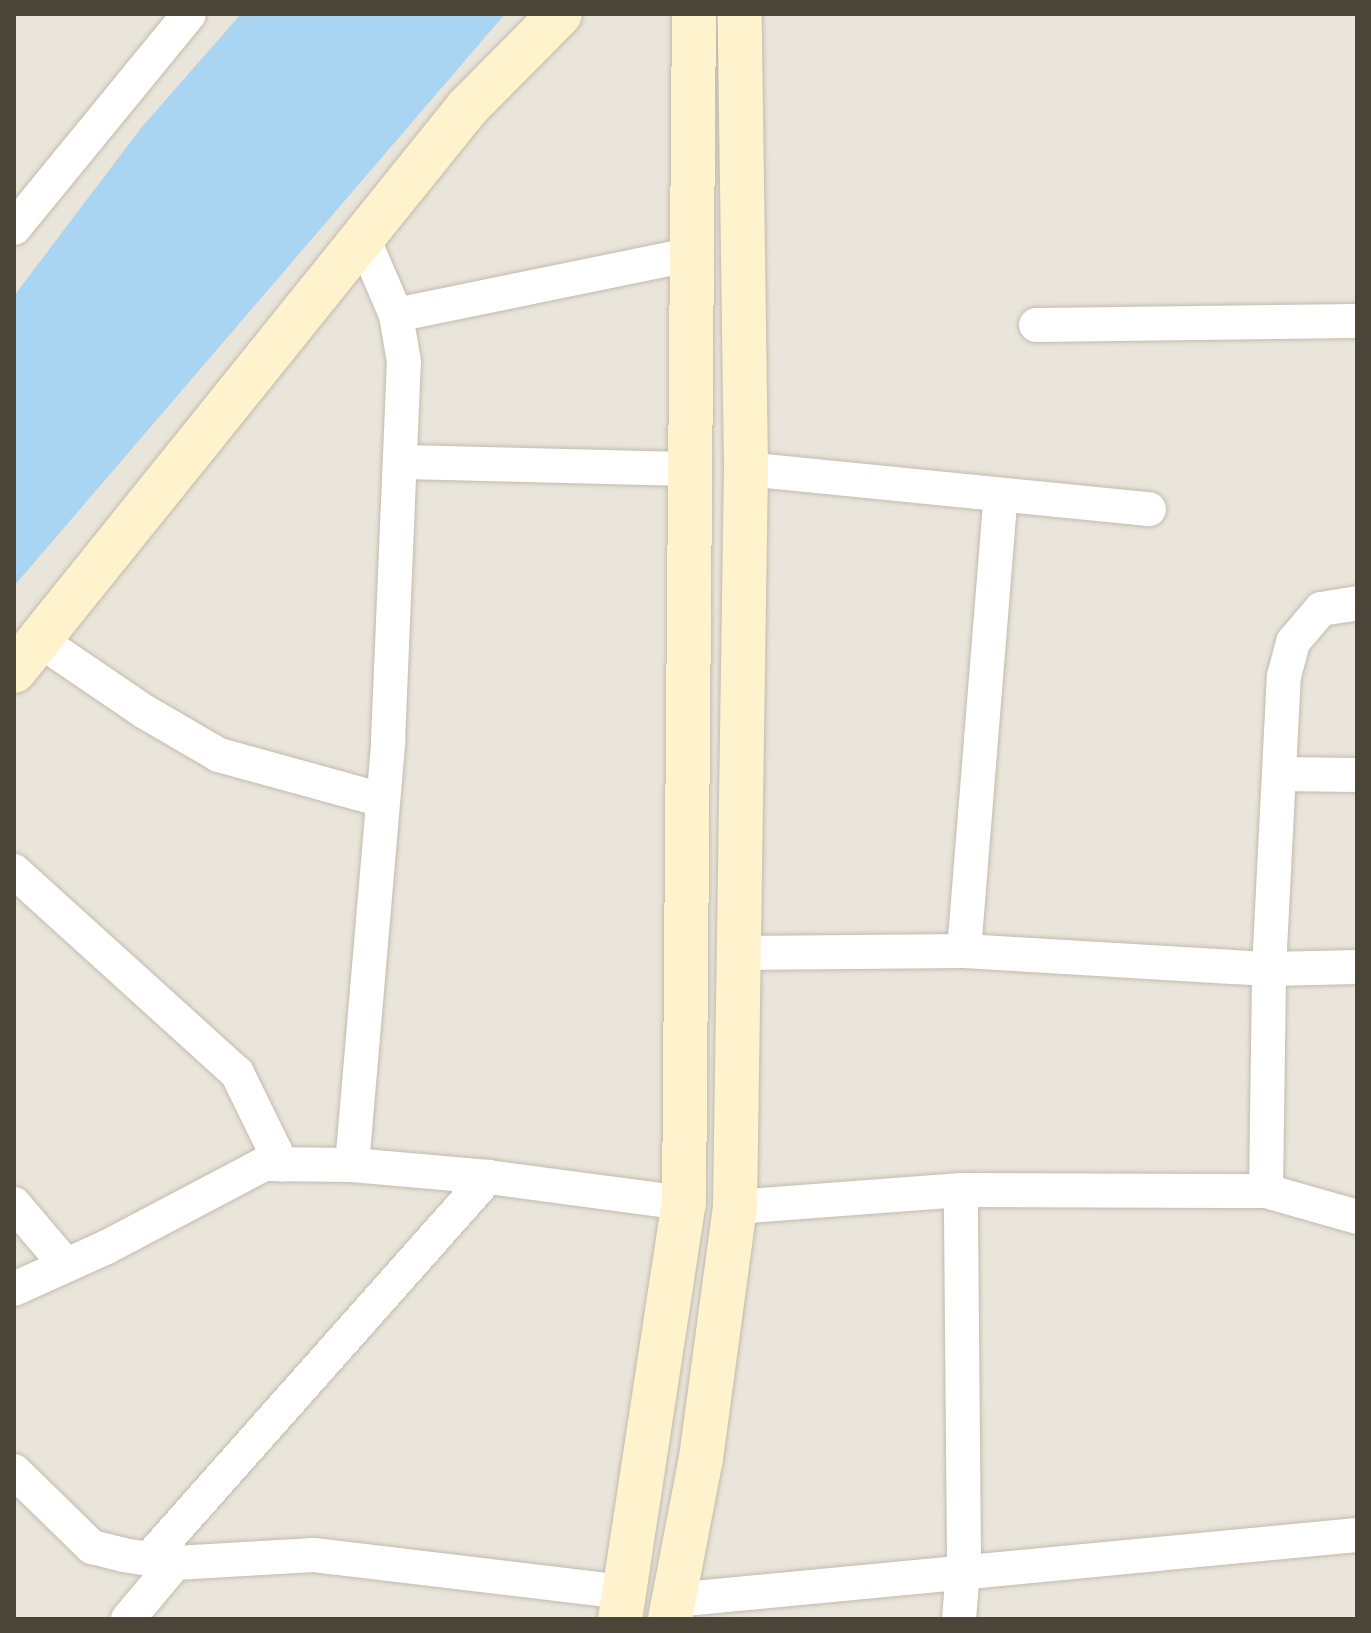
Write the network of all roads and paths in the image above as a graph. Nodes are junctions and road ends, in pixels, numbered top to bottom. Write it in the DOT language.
graph roads {
  1 [pos="189,14"];
  2 [pos="560,14"];
  3 [pos="694,14"];
  4 [pos="740,14"];
  5 [pos="14,228"];
  6 [pos="363,238"];
  7 [pos="692,254"];
  8 [pos="396,315"];
  9 [pos="1357,321"];
  10 [pos="1036,325"];
  11 [pos="402,462"];
  12 [pos="689,469"];
  13 [pos="746,469"];
  14 [pos="1001,496"];
  15 [pos="1149,509"];
  16 [pos="1357,603"];
  17 [pos="27,655"];
  18 [pos="1279,774"];
  19 [pos="1357,775"];
  20 [pos="382,800"];
  21 [pos="14,871"];
  22 [pos="964,951"];
  23 [pos="741,953"];
  24 [pos="1357,967"];
  25 [pos="1269,969"];
  26 [pos="282,1165"];
  27 [pos="352,1165"];
  28 [pos="488,1177"];
  29 [pos="961,1190"];
  30 [pos="1266,1191"];
  31 [pos="684,1203"];
  32 [pos="14,1204"];
  33 [pos="735,1207"];
  34 [pos="1357,1217"];
  35 [pos="65,1264"];
  36 [pos="14,1289"];
  37 [pos="14,1471"];
  38 [pos="1357,1535"];
  39 [pos="162,1561"];
  40 [pos="963,1574"];
  41 [pos="623,1606"];
  42 [pos="672,1609"];
  43 [pos="128,1619"];
  44 [pos="959,1619"];
  1 -- 5 [label="street"];
  2 -- 6 [label="main road"];
  3 -- 7 [label="main road"];
  4 -- 13 [label="main road"];
  6 -- 8 [label="street"];
  6 -- 17 [label="main road"];
  7 -- 8 [label="street"];
  7 -- 12 [label="main road"];
  8 -- 11 [label="street"];
  9 -- 10 [label="street"];
  11 -- 12 [label="street"];
  11 -- 20 [label="street"];
  12 -- 31 [label="main road"];
  13 -- 14 [label="street"];
  13 -- 23 [label="main road"];
  14 -- 15 [label="street"];
  14 -- 22 [label="street"];
  16 -- 18 [label="street"];
  17 -- 20 [label="street"];
  18 -- 19 [label="street"];
  18 -- 25 [label="street"];
  20 -- 27 [label="street"];
  21 -- 26 [label="street"];
  22 -- 23 [label="street"];
  22 -- 25 [label="street"];
  23 -- 33 [label="main road"];
  24 -- 25 [label="street"];
  25 -- 30 [label="street"];
  26 -- 27 [label="street"];
  26 -- 35 [label="street"];
  27 -- 28 [label="street"];
  28 -- 31 [label="street"];
  28 -- 39 [label="street"];
  29 -- 30 [label="street"];
  29 -- 33 [label="street"];
  29 -- 40 [label="street"];
  30 -- 34 [label="street"];
  31 -- 41 [label="main road"];
  32 -- 35 [label="street"];
  33 -- 42 [label="main road"];
  35 -- 36 [label="street"];
  37 -- 39 [label="street"];
  38 -- 40 [label="street"];
  39 -- 41 [label="street"];
  39 -- 43 [label="street"];
  40 -- 42 [label="street"];
  40 -- 44 [label="street"];
}
